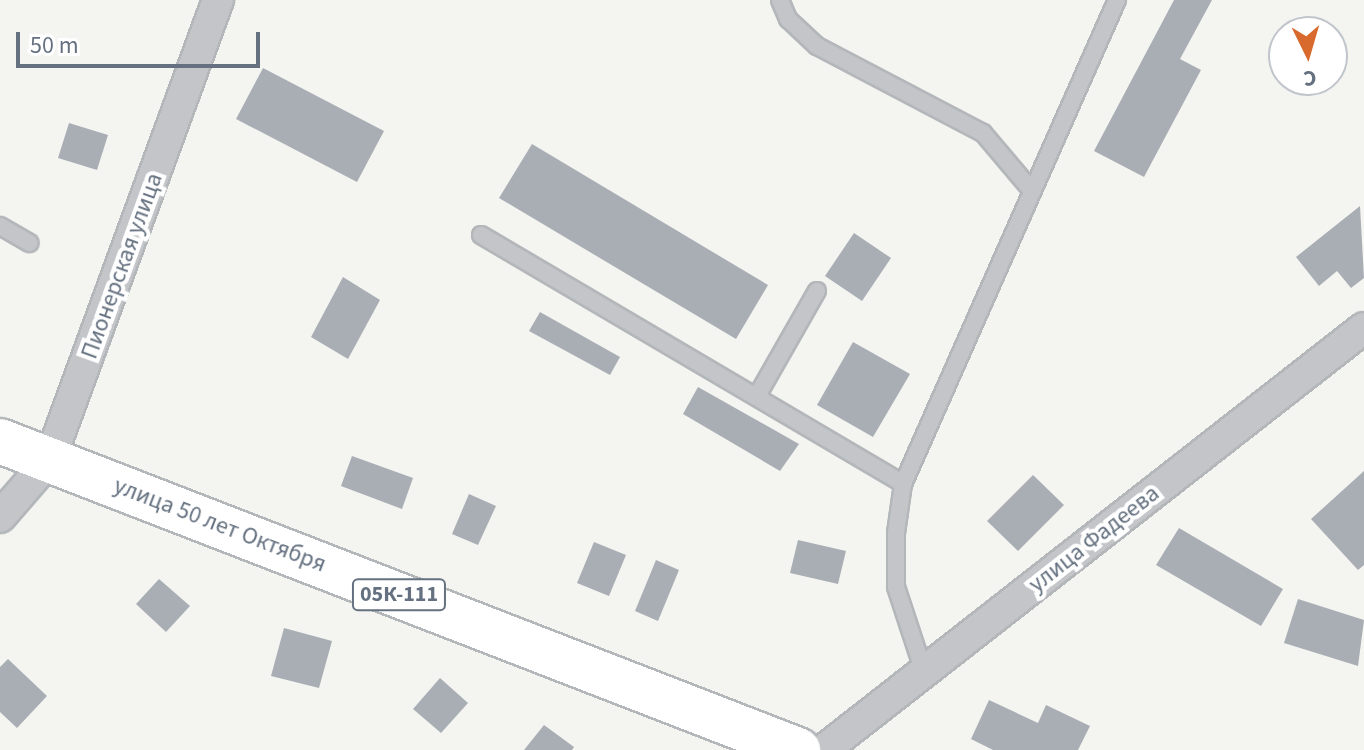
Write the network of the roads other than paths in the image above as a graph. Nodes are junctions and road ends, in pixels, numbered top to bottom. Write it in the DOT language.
graph roads {
  1 [pos="218,0"];
  2 [pos="780,0"];
  3 [pos="1117,0"];
  4 [pos="1032,191"];
  5 [pos="0,226"];
  6 [pos="481,235"];
  7 [pos="30,243"];
  8 [pos="817,291"];
  9 [pos="1364,328"];
  10 [pos="757,396"];
  11 [pos="0,441"];
  12 [pos="50,459"];
  13 [pos="903,484"];
  14 [pos="0,517"];
  15 [pos="924,672"];
  16 [pos="798,750"];
  17 [pos="824,750"];
  1 -- 12 [label="street, Пионерская улица"];
  2 -- 4 [label="lane"];
  3 -- 4 [label="lane"];
  4 -- 13 [label="lane"];
  5 -- 7 [label="lane"];
  6 -- 10 [label="lane"];
  8 -- 10 [label="lane"];
  9 -- 15 [label="street, улица Фадеева"];
  10 -- 13 [label="lane"];
  11 -- 12 [label="main road, улица 50 лет Октября / 05К-111"];
  12 -- 14 [label="street, Пионерская улица"];
  12 -- 16 [label="main road, улица 50 лет Октября / 05К-111"];
  13 -- 15 [label="lane"];
  15 -- 17 [label="street, улица Фадеева"];
}
